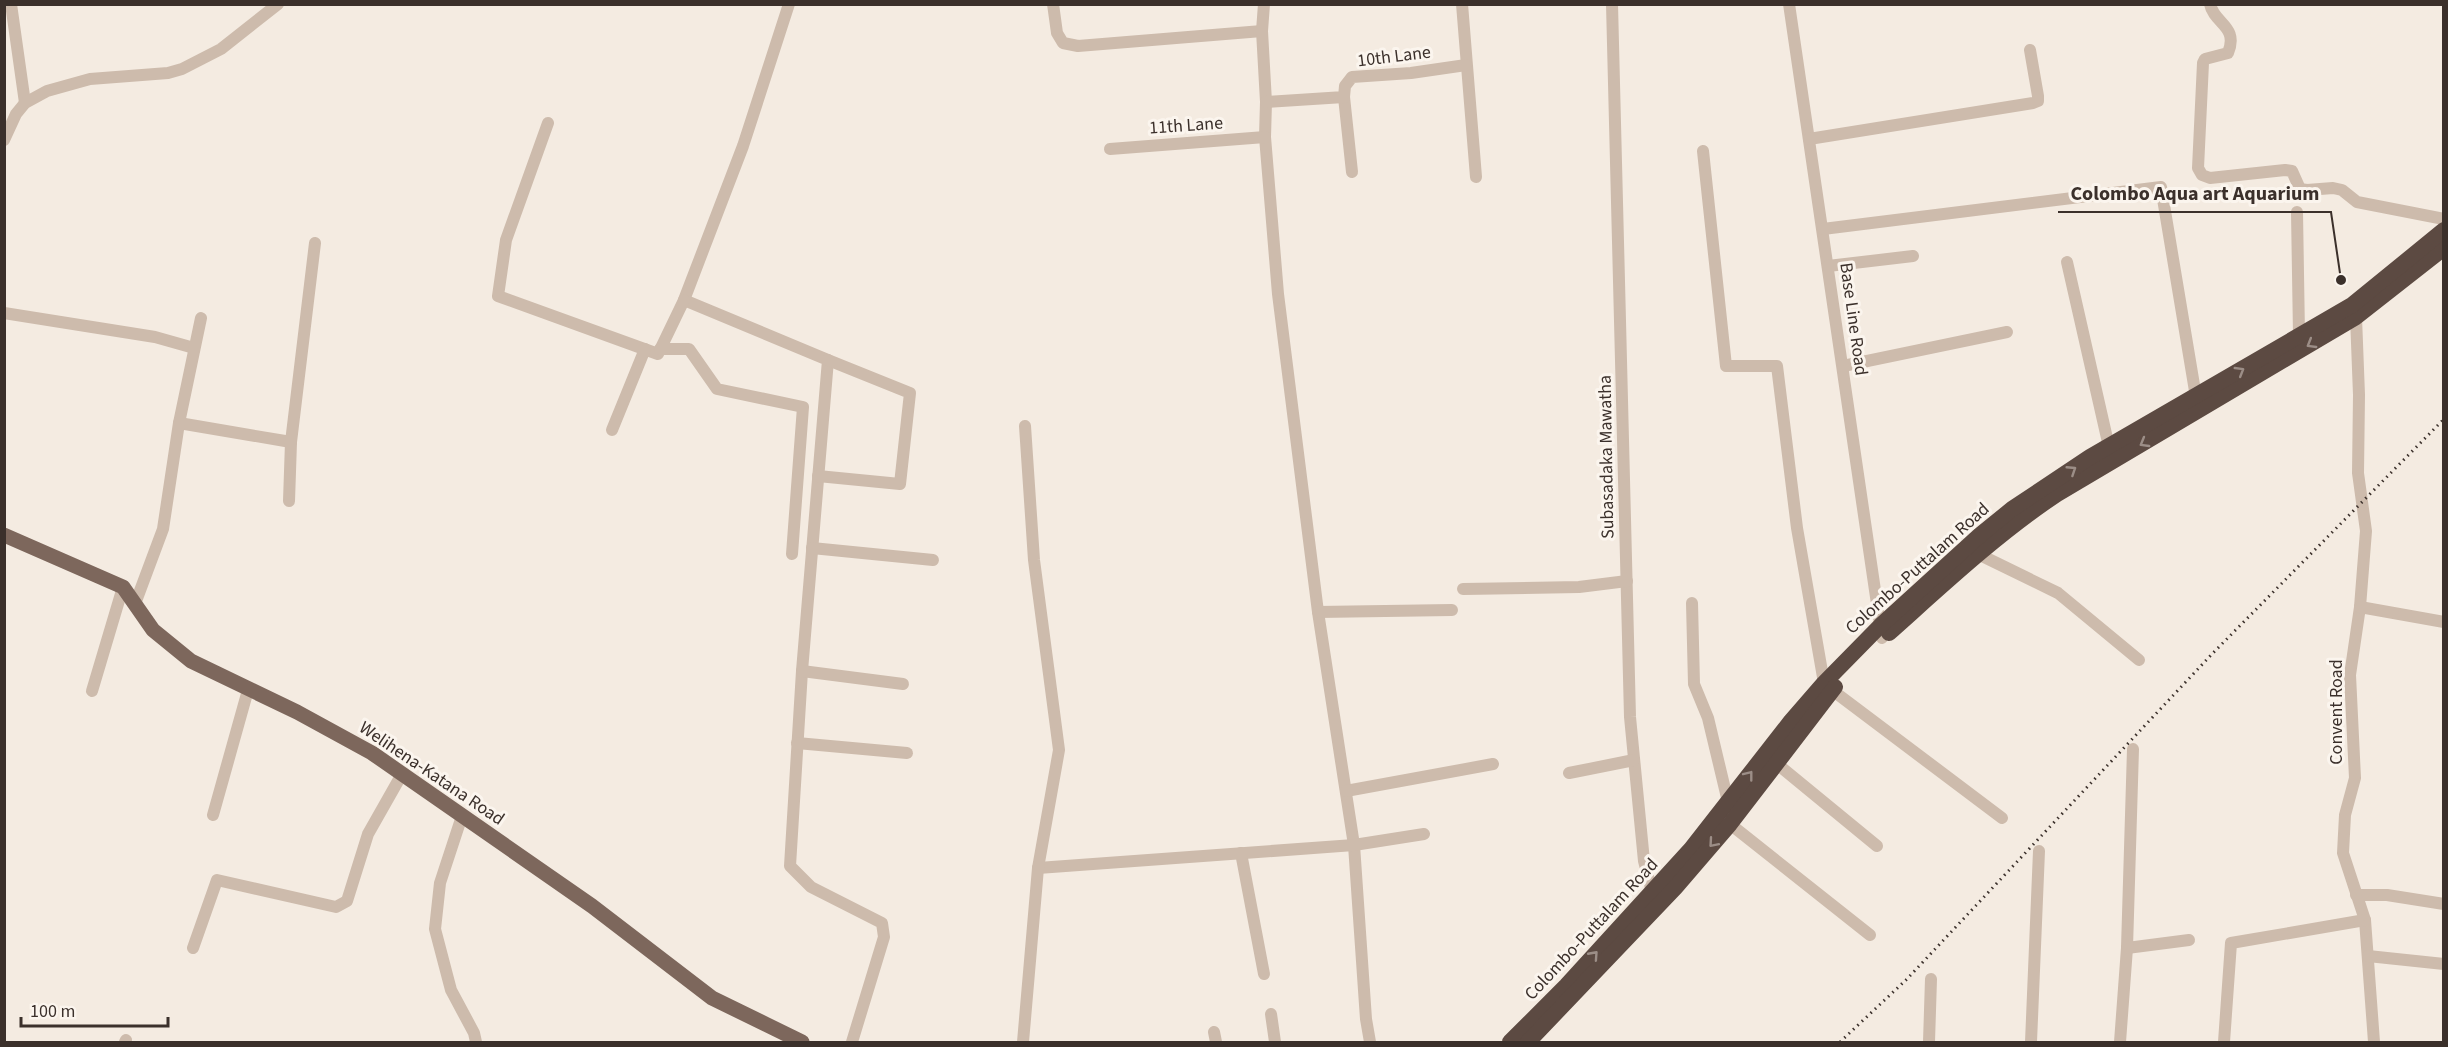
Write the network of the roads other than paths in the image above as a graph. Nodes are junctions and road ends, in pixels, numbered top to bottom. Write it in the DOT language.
graph roads {
  1 [pos="11,4"];
  2 [pos="278,4"];
  3 [pos="789,4"];
  4 [pos="1053,4"];
  5 [pos="1264,4"];
  6 [pos="1462,4"];
  7 [pos="1612,4"];
  8 [pos="1789,4"];
  9 [pos="2210,4"];
  10 [pos="1262,31"];
  11 [pos="2030,50"];
  12 [pos="1466,65"];
  13 [pos="1344,97"];
  14 [pos="1266,102"];
  15 [pos="25,103"];
  16 [pos="548,123"];
  17 [pos="1265,137"];
  18 [pos="1809,139"];
  19 [pos="4,140"];
  20 [pos="1110,149"];
  21 [pos="1703,151"];
  22 [pos="1352,172"];
  23 [pos="1476,177"];
  24 [pos="2297,212"];
  25 [pos="2444,219"];
  26 [pos="1823,229"];
  27 [pos="2444,230"];
  28 [pos="315,243"];
  29 [pos="2444,248"];
  30 [pos="1913,256"];
  31 [pos="2067,262"];
  32 [pos="1828,266"];
  33 [pos="684,300"];
  34 [pos="2354,311"];
  35 [pos="4,313"];
  36 [pos="201,318"];
  37 [pos="2007,332"];
  38 [pos="2299,335"];
  39 [pos="194,348"];
  40 [pos="645,349"];
  41 [pos="660,349"];
  42 [pos="828,360"];
  43 [pos="1843,366"];
  44 [pos="2196,398"];
  45 [pos="179,423"];
  46 [pos="1025,426"];
  47 [pos="612,430"];
  48 [pos="291,442"];
  49 [pos="2109,447"];
  50 [pos="818,476"];
  51 [pos="289,501"];
  52 [pos="4,535"];
  53 [pos="812,548"];
  54 [pos="1976,553"];
  55 [pos="792,554"];
  56 [pos="933,560"];
  57 [pos="1627,581"];
  58 [pos="123,586"];
  59 [pos="1463,589"];
  60 [pos="1692,603"];
  61 [pos="135,604"];
  62 [pos="2360,607"];
  63 [pos="1452,610"];
  64 [pos="1318,612"];
  65 [pos="2444,622"];
  66 [pos="1881,632"];
  67 [pos="2139,660"];
  68 [pos="802,671"];
  69 [pos="903,684"];
  70 [pos="1828,686"];
  71 [pos="92,690"];
  72 [pos="248,690"];
  73 [pos="797,743"];
  74 [pos="2133,749"];
  75 [pos="907,753"];
  76 [pos="1634,760"];
  77 [pos="1776,763"];
  78 [pos="1493,764"];
  79 [pos="1569,773"];
  80 [pos="402,774"];
  81 [pos="1346,790"];
  82 [pos="213,815"];
  83 [pos="1730,815"];
  84 [pos="462,816"];
  85 [pos="2002,818"];
  86 [pos="1424,834"];
  87 [pos="1354,845"];
  88 [pos="1877,846"];
  89 [pos="2039,851"];
  90 [pos="1241,853"];
  91 [pos="1038,868"];
  92 [pos="2355,895"];
  93 [pos="1656,898"];
  94 [pos="2444,904"];
  95 [pos="2365,920"];
  96 [pos="1870,935"];
  97 [pos="2189,940"];
  98 [pos="193,948"];
  99 [pos="2127,948"];
  100 [pos="2368,956"];
  101 [pos="2444,964"];
  102 [pos="1264,974"];
  103 [pos="1931,979"];
  104 [pos="1271,1014"];
  105 [pos="476,1042"];
  106 [pos="802,1042"];
  107 [pos="852,1042"];
  108 [pos="1023,1042"];
  109 [pos="1275,1042"];
  110 [pos="1370,1042"];
  111 [pos="1510,1042"];
  112 [pos="1528,1042"];
  113 [pos="1929,1042"];
  114 [pos="2031,1042"];
  115 [pos="2120,1042"];
  116 [pos="2224,1042"];
  117 [pos="2374,1042"];
  1 -- 15 [label="street"];
  2 -- 15 [label="street"];
  3 -- 33 [label="street"];
  4 -- 10 [label="street"];
  5 -- 10 [label="street"];
  6 -- 12 [label="street"];
  7 -- 57 [label="street, Subasadaka Mawatha"];
  8 -- 18 [label="street, Base Line Road"];
  9 -- 25 [label="street"];
  10 -- 14 [label="street"];
  11 -- 18 [label="street"];
  12 -- 13 [label="street, 10th Lane"];
  12 -- 23 [label="street"];
  13 -- 14 [label="street"];
  13 -- 22 [label="street"];
  14 -- 17 [label="street"];
  15 -- 19 [label="street"];
  16 -- 40 [label="street"];
  17 -- 20 [label="street, 11th Lane"];
  17 -- 64 [label="street"];
  18 -- 26 [label="street, Base Line Road"];
  21 -- 70 [label="street"];
  24 -- 38 [label="street"];
  26 -- 32 [label="street, Base Line Road"];
  26 -- 44 [label="street"];
  27 -- 34 [label="highway, Colombo-Puttalam Road"];
  28 -- 48 [label="street"];
  29 -- 34 [label="highway, Colombo-Puttalam Road"];
  30 -- 32 [label="street"];
  31 -- 49 [label="street"];
  32 -- 43 [label="street, Base Line Road"];
  33 -- 41 [label="street"];
  33 -- 42 [label="street"];
  34 -- 38 [label="highway, Colombo-Puttalam Road"];
  34 -- 54 [label="highway, Colombo-Puttalam Road, one-way"];
  34 -- 62 [label="street, Convent Road"];
  35 -- 39 [label="street"];
  36 -- 39 [label="street"];
  37 -- 43 [label="street"];
  44 -- 38 [label="highway, Colombo-Puttalam Road, one-way"];
  39 -- 45 [label="street"];
  40 -- 41 [label="street"];
  40 -- 47 [label="street"];
  41 -- 55 [label="street"];
  42 -- 50 [label="street"];
  42 -- 50 [label="street"];
  43 -- 66 [label="street, Base Line Road"];
  44 -- 49 [label="highway, Colombo-Puttalam Road"];
  45 -- 48 [label="street"];
  45 -- 61 [label="street"];
  46 -- 91 [label="street"];
  48 -- 51 [label="street"];
  66 -- 49 [label="highway, Colombo-Puttalam Road, one-way"];
  50 -- 53 [label="street"];
  52 -- 58 [label="main road"];
  53 -- 56 [label="street"];
  53 -- 68 [label="street"];
  54 -- 66 [label="highway, Colombo-Puttalam Road"];
  54 -- 67 [label="street"];
  57 -- 59 [label="street"];
  57 -- 76 [label="street, Subasadaka Mawatha"];
  58 -- 61 [label="main road, Welihena-Katana Road"];
  58 -- 71 [label="street"];
  60 -- 83 [label="street"];
  61 -- 72 [label="main road, Welihena-Katana Road"];
  62 -- 65 [label="street"];
  62 -- 92 [label="street, Convent Road"];
  63 -- 64 [label="street"];
  64 -- 81 [label="street"];
  66 -- 70 [label="highway, Colombo-Puttalam Road"];
  68 -- 69 [label="street"];
  68 -- 73 [label="street"];
  70 -- 77 [label="highway, Colombo-Puttalam Road"];
  83 -- 70 [label="highway, Colombo-Puttalam Road, one-way"];
  70 -- 85 [label="street"];
  72 -- 80 [label="main road, Welihena-Katana Road"];
  72 -- 82 [label="street"];
  73 -- 75 [label="street"];
  73 -- 107 [label="street"];
  74 -- 99 [label="street"];
  76 -- 79 [label="street"];
  76 -- 93 [label="street, Subasadaka Mawatha"];
  77 -- 83 [label="highway, Colombo-Puttalam Road"];
  77 -- 88 [label="street"];
  78 -- 81 [label="street"];
  80 -- 84 [label="main road, Welihena-Katana Road"];
  80 -- 98 [label="street"];
  81 -- 87 [label="street"];
  83 -- 93 [label="highway, Colombo-Puttalam Road"];
  83 -- 96 [label="street"];
  84 -- 105 [label="street"];
  84 -- 106 [label="main road, Welihena-Katana Road"];
  86 -- 87 [label="street"];
  87 -- 90 [label="street"];
  87 -- 110 [label="street"];
  89 -- 114 [label="street"];
  90 -- 91 [label="street"];
  90 -- 102 [label="street"];
  91 -- 108 [label="street"];
  92 -- 94 [label="street"];
  92 -- 95 [label="street, Convent Road"];
  111 -- 93 [label="highway, Colombo-Puttalam Road, one-way"];
  93 -- 112 [label="highway, Colombo-Puttalam Road"];
  95 -- 100 [label="street, Convent Road"];
  95 -- 116 [label="street"];
  97 -- 99 [label="street"];
  99 -- 115 [label="street"];
  100 -- 101 [label="street"];
  100 -- 117 [label="street, Convent Road"];
  103 -- 113 [label="street"];
  104 -- 109 [label="street"];
}
